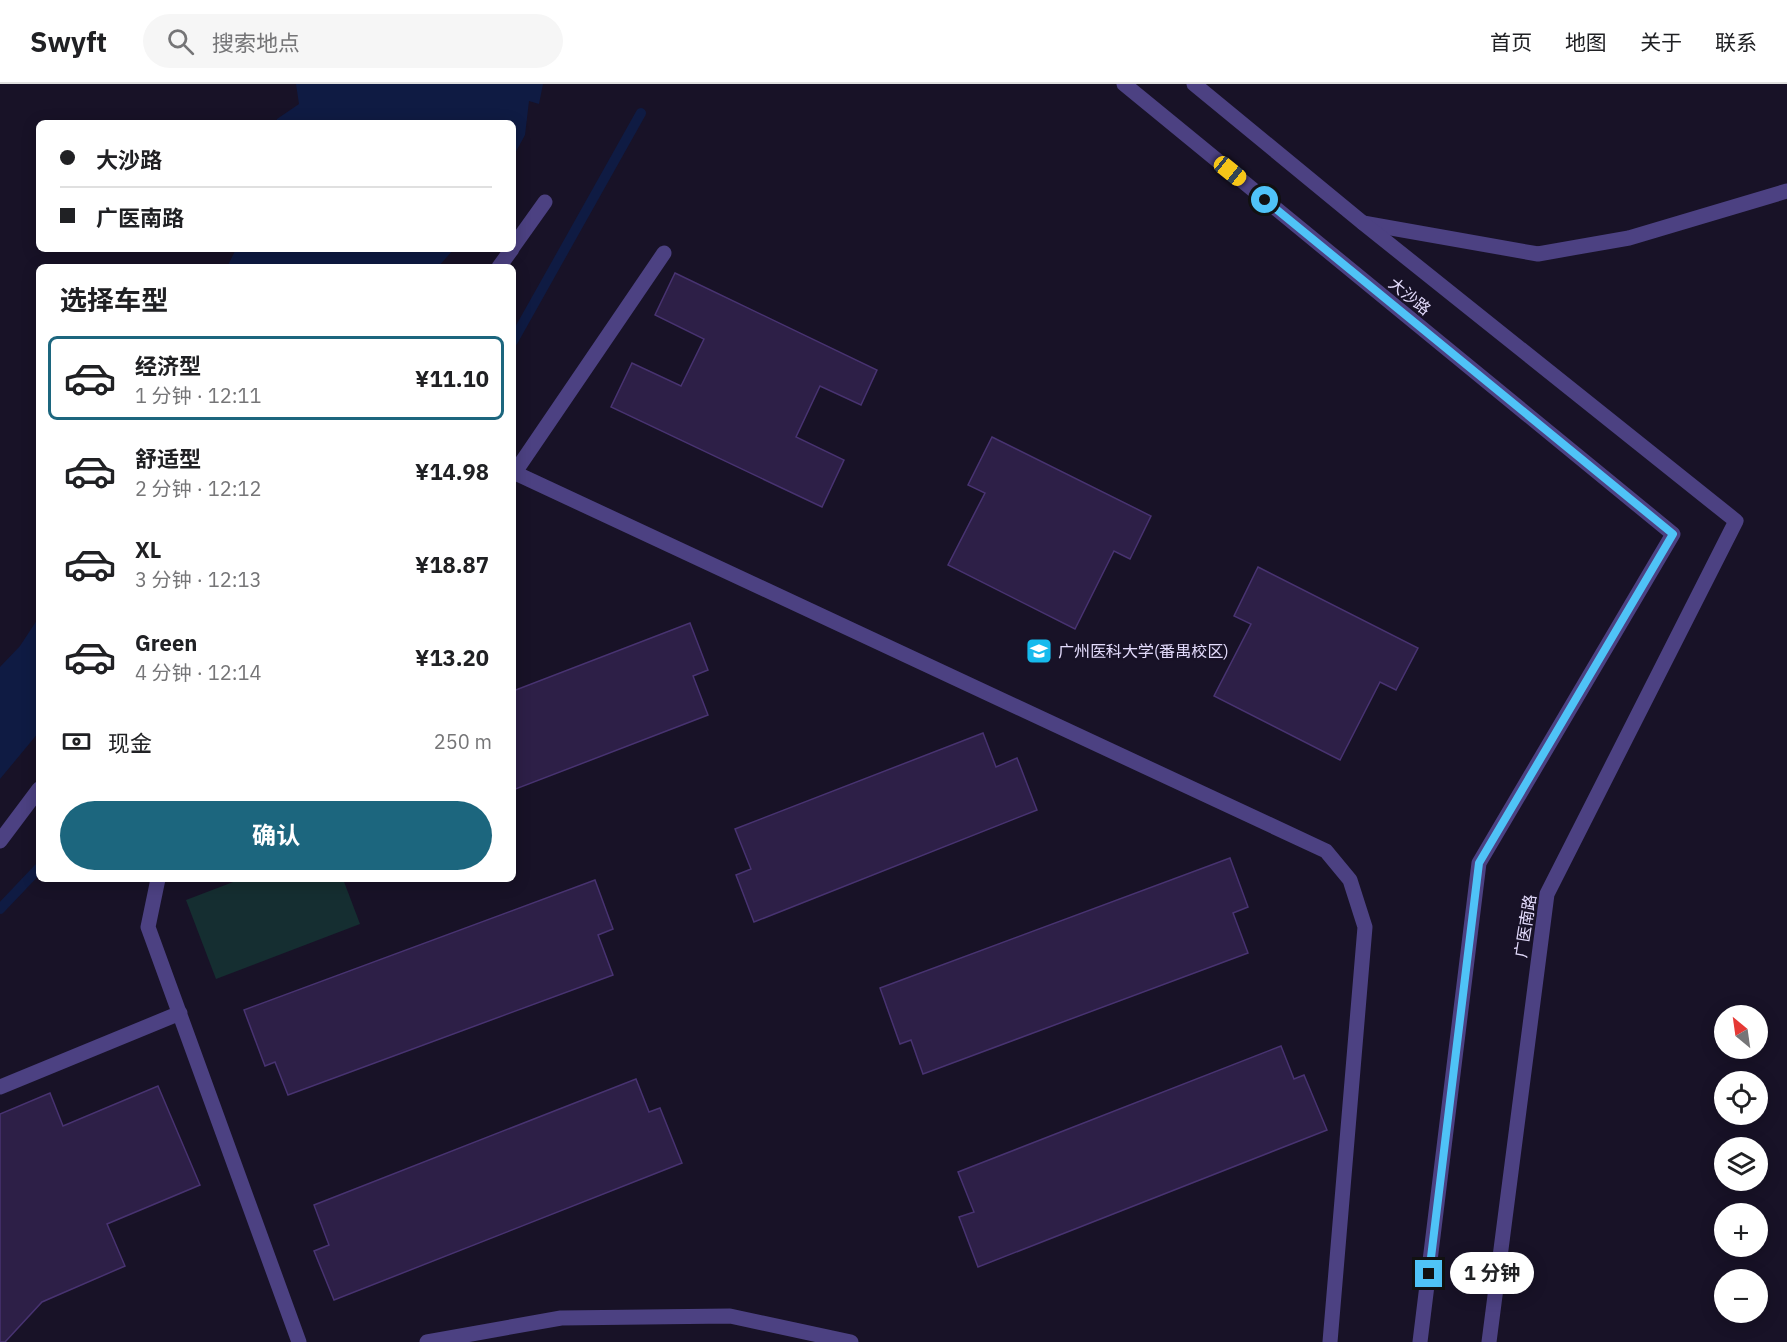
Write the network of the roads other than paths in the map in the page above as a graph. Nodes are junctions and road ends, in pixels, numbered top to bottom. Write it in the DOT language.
graph roads {
  1 [pos="1124,84"];
  2 [pos="1194,84"];
  3 [pos="1787,191"];
  4 [pos="545,202"];
  5 [pos="1363,223"];
  6 [pos="516,242"];
  7 [pos="664,253"];
  8 [pos="516,470"];
  9 [pos="516,474"];
  10 [pos="1736,521"];
  11 [pos="36,793"];
  12 [pos="0,841"];
  13 [pos="156,882"];
  14 [pos="180,1012"];
  15 [pos="0,1087"];
  16 [pos="299,1342"];
  17 [pos="427,1342"];
  18 [pos="851,1342"];
  19 [pos="1330,1342"];
  20 [pos="1420,1342"];
  21 [pos="1490,1342"];
  1 -- 20 [label="street, 大沙路"];
  2 -- 5 [label="street, 大沙路"];
  3 -- 5 [label="street"];
  4 -- 6 [label="street"];
  5 -- 10 [label="street, 大沙路"];
  7 -- 8 [label="street"];
  9 -- 19 [label="street"];
  10 -- 21 [label="street, 广医南路"];
  11 -- 12 [label="street"];
  13 -- 14 [label="street"];
  14 -- 15 [label="street"];
  14 -- 16 [label="street"];
  17 -- 18 [label="street"];
}
